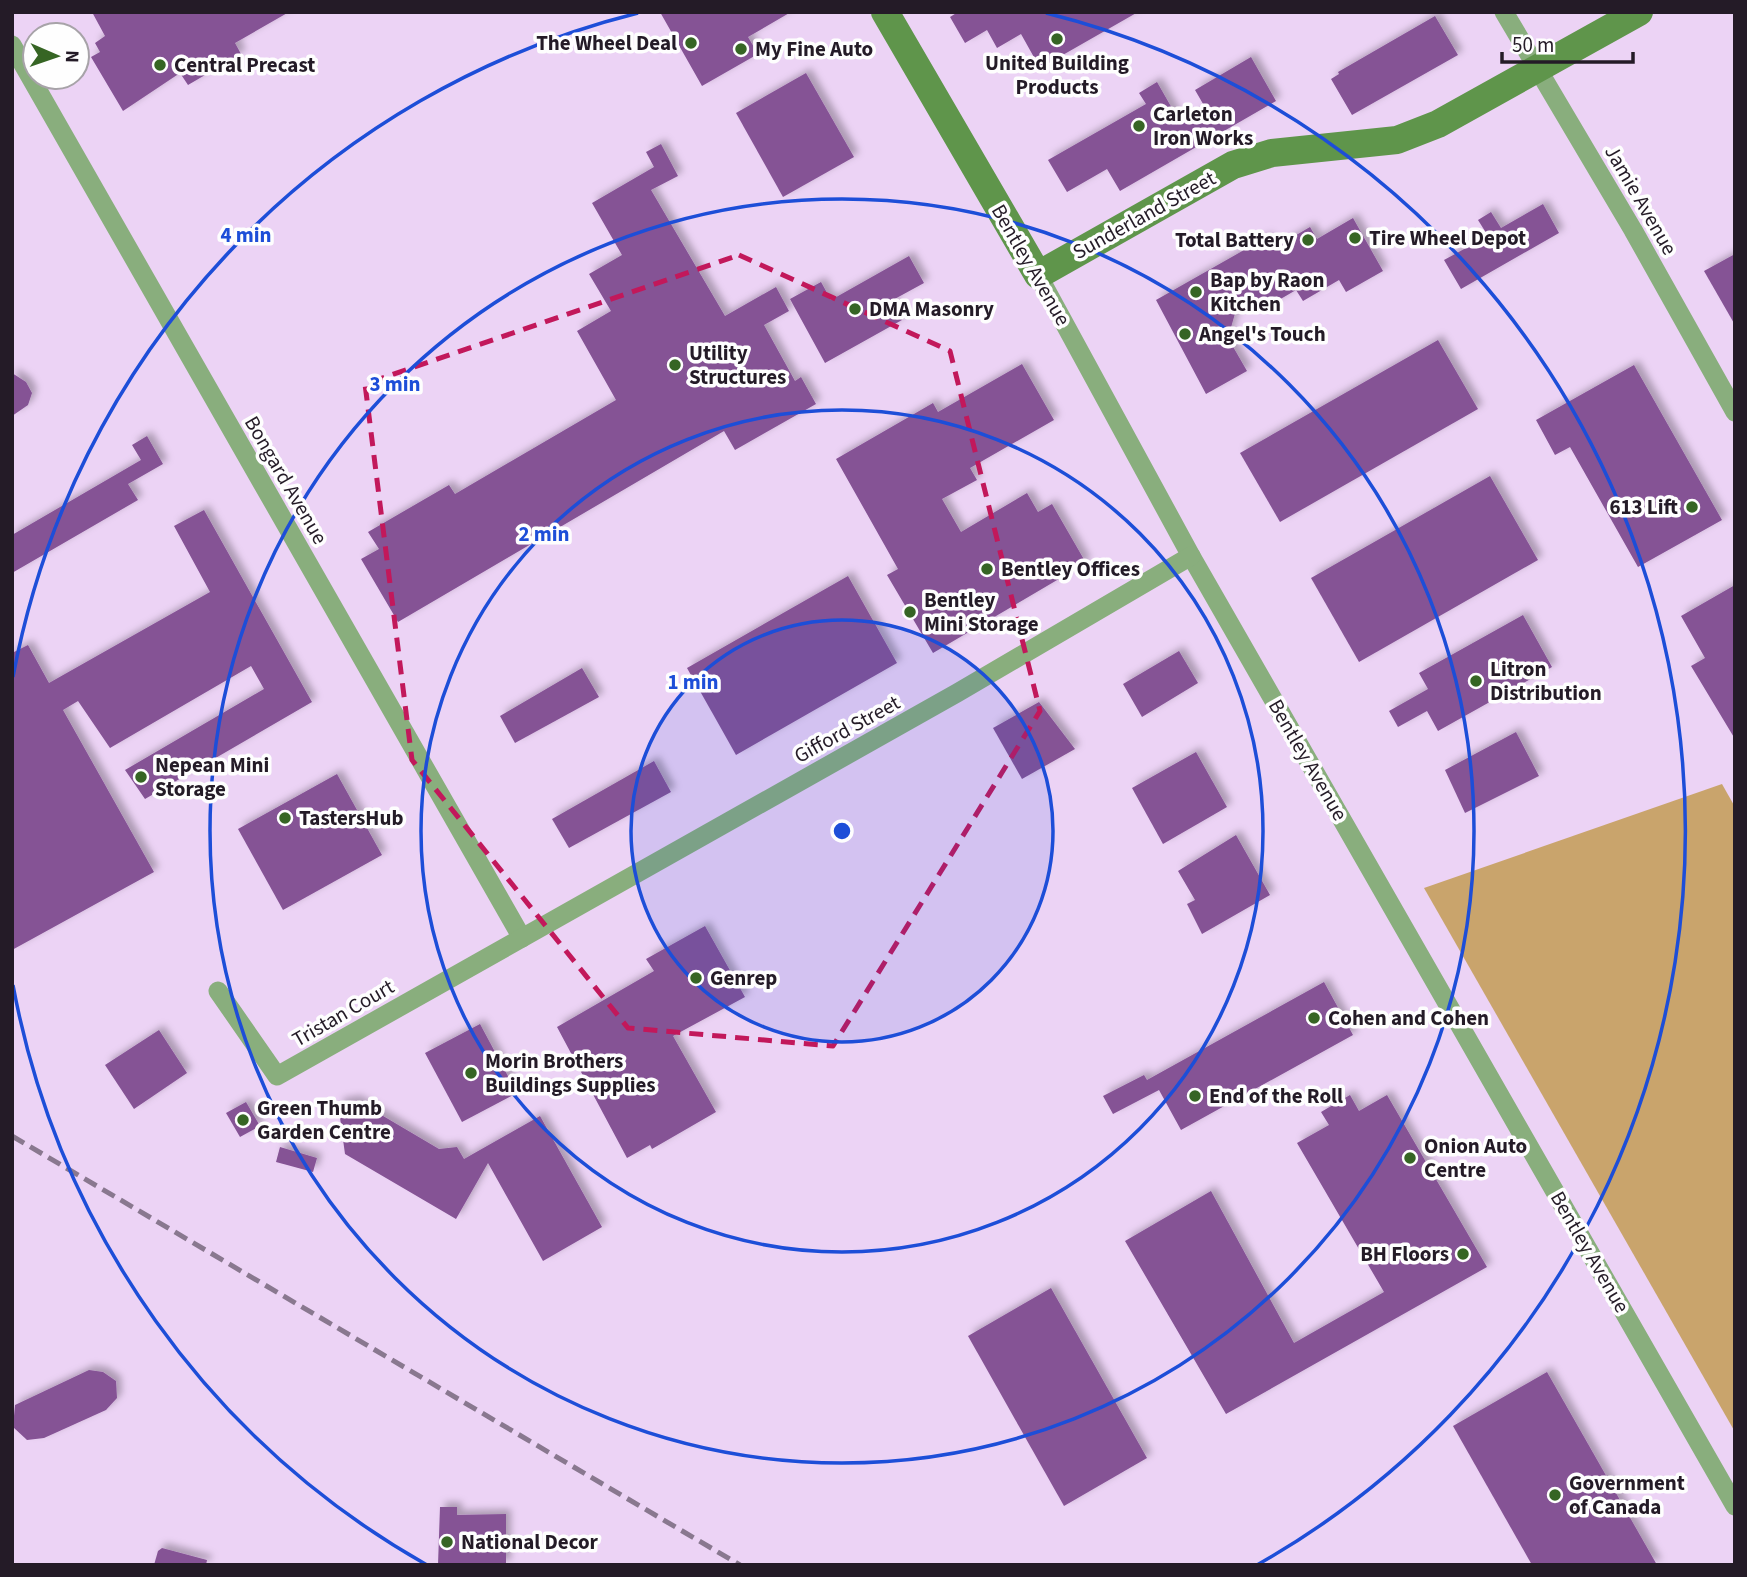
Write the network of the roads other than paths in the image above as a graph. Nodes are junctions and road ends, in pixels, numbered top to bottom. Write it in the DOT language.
graph roads {
  1 [pos="885,12"];
  2 [pos="1504,12"];
  3 [pos="1639,12"];
  4 [pos="12,45"];
  5 [pos="1538,70"];
  6 [pos="1038,275"];
  7 [pos="1735,412"];
  8 [pos="1191,556"];
  9 [pos="522,938"];
  10 [pos="218,991"];
  11 [pos="1735,1506"];
  1 -- 6 [label="street, Bentley Avenue"];
  2 -- 5 [label="street, Jamie Avenue"];
  3 -- 5 [label="street, Sunderland Street"];
  4 -- 9 [label="street, Bongard Avenue"];
  5 -- 6 [label="street, Sunderland Street"];
  5 -- 7 [label="street, Jamie Avenue"];
  6 -- 8 [label="street, Bentley Avenue"];
  8 -- 9 [label="street, Gifford Street"];
  8 -- 11 [label="street, Bentley Avenue"];
  9 -- 10 [label="street, Tristan Court"];
}
